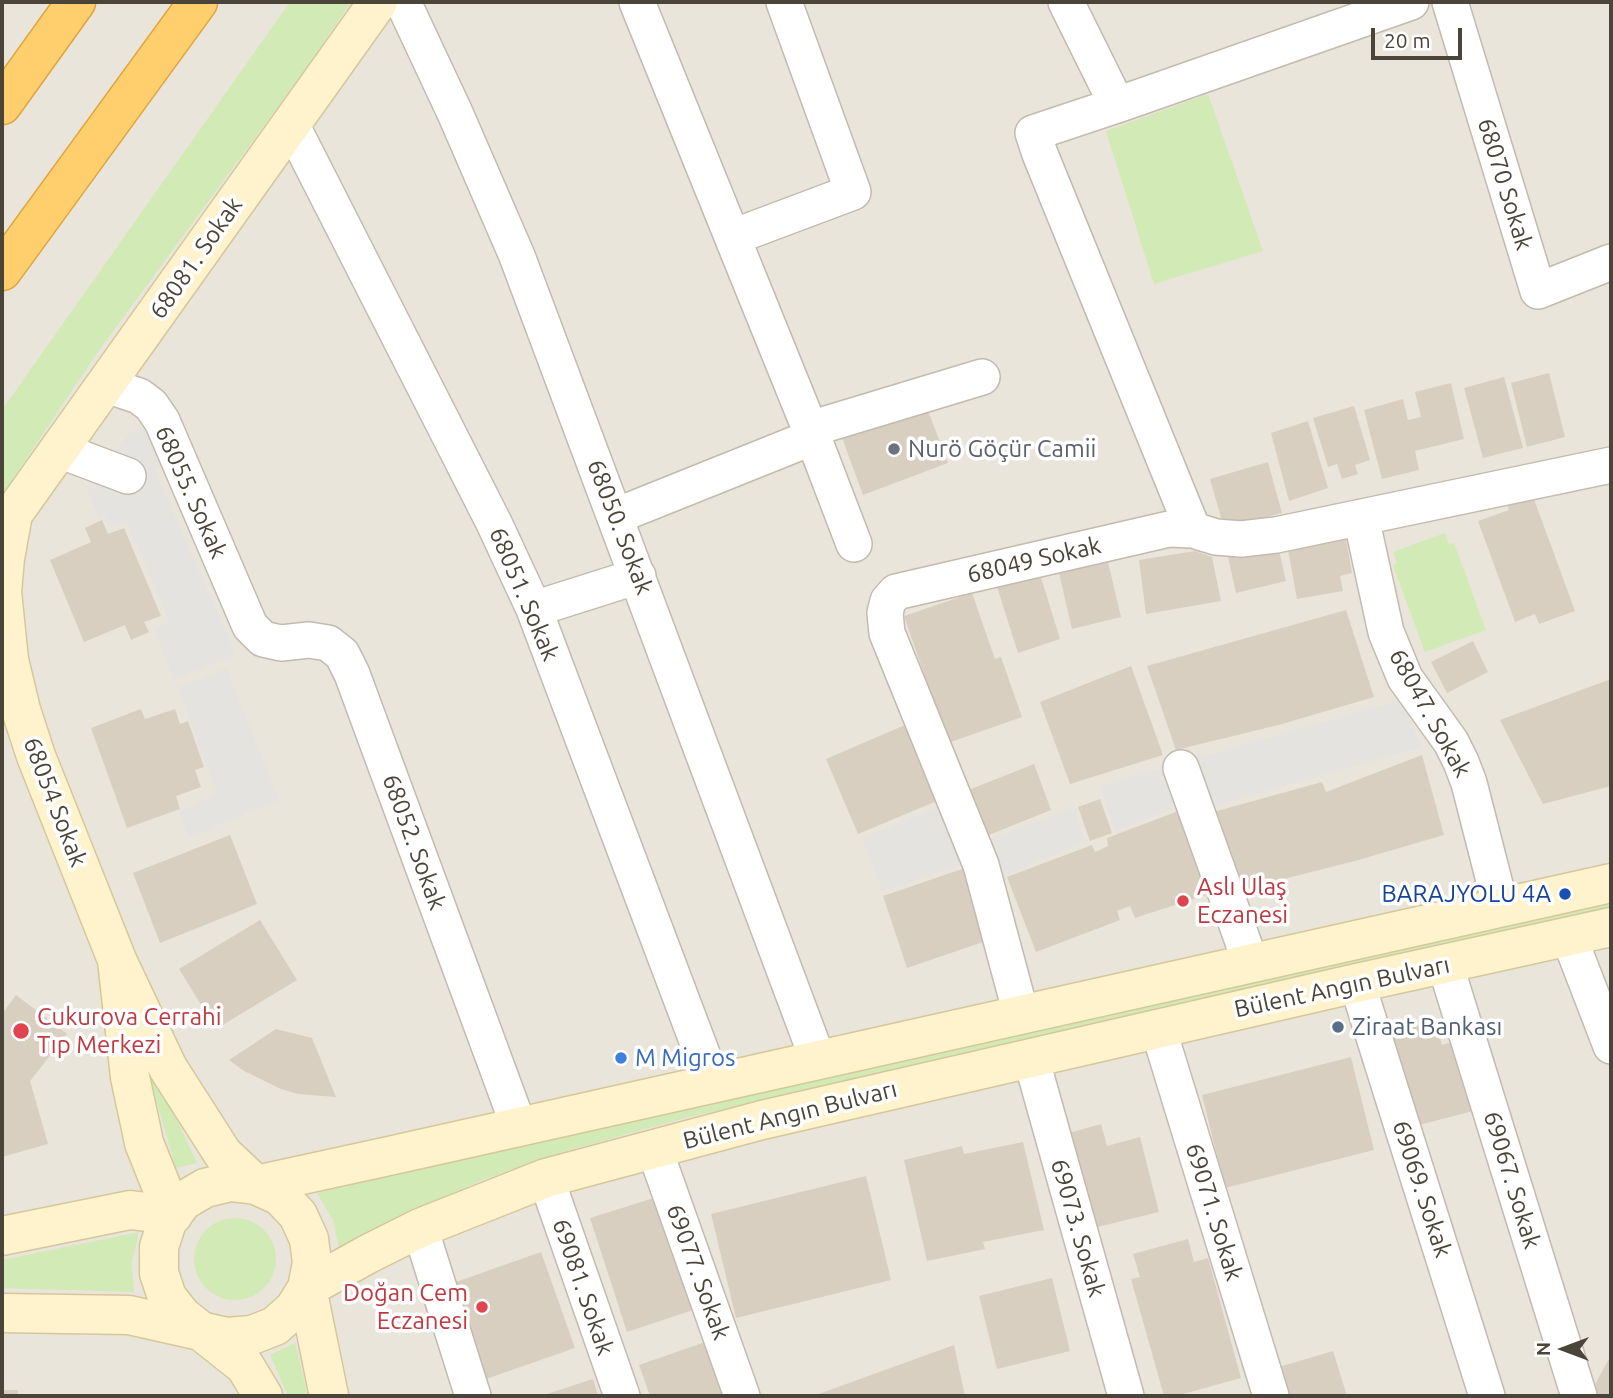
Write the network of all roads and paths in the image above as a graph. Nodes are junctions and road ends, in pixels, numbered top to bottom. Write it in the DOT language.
graph roads {
  1 [pos="76,2"];
  2 [pos="198,2"];
  3 [pos="379,2"];
  4 [pos="403,2"];
  5 [pos="637,2"];
  6 [pos="785,2"];
  7 [pos="1066,2"];
  8 [pos="1411,2"];
  9 [pos="1450,2"];
  10 [pos="1361,10"];
  11 [pos="2,105"];
  12 [pos="1117,105"];
  13 [pos="291,124"];
  14 [pos="733,237"];
  15 [pos="1611,262"];
  16 [pos="2,271"];
  17 [pos="982,377"];
  18 [pos="106,385"];
  19 [pos="812,433"];
  20 [pos="59,450"];
  21 [pos="1611,465"];
  22 [pos="128,476"];
  23 [pos="13,514"];
  24 [pos="616,516"];
  25 [pos="1361,517"];
  26 [pos="1193,530"];
  27 [pos="854,544"];
  28 [pos="639,576"];
  29 [pos="534,609"];
  30 [pos="250,626"];
  31 [pos="1181,768"];
  32 [pos="1611,883"];
  33 [pos="1501,908"];
  34 [pos="1611,927"];
  35 [pos="1569,937"];
  36 [pos="117,960"];
  37 [pos="1251,964"];
  38 [pos="1445,964"];
  39 [pos="1357,983"];
  40 [pos="1021,1014"];
  41 [pos="1158,1028"];
  42 [pos="1611,1046"];
  43 [pos="1031,1058"];
  44 [pos="818,1060"];
  45 [pos="713,1083"];
  46 [pos="519,1127"];
  47 [pos="654,1148"];
  48 [pos="545,1178"];
  49 [pos="256,1185"];
  50 [pos="173,1215"];
  51 [pos="420,1228"];
  52 [pos="2,1236"];
  53 [pos="307,1288"];
  54 [pos="2,1313"];
  55 [pos="203,1330"];
  56 [pos="1262,1394"];
  57 [pos="263,1396"];
  58 [pos="329,1396"];
  59 [pos="473,1396"];
  60 [pos="622,1396"];
  61 [pos="742,1396"];
  62 [pos="1126,1396"];
  63 [pos="1487,1396"];
  64 [pos="1578,1396"];
  1 -- 11 [label="highway"];
  2 -- 16 [label="highway"];
  3 -- 13 [label="main road, 68081. Sokak"];
  4 -- 24 [label="street, 68050. Sokak"];
  5 -- 14 [label="street"];
  6 -- 14 [label="street"];
  7 -- 12 [label="street"];
  8 -- 10 [label="street"];
  9 -- 15 [label="street, 68070 Sokak"];
  10 -- 12 [label="street"];
  12 -- 26 [label="street"];
  13 -- 18 [label="main road, 68081. Sokak"];
  13 -- 29 [label="street, 68051. Sokak"];
  14 -- 19 [label="street"];
  17 -- 19 [label="street"];
  18 -- 20 [label="main road, 68081. Sokak"];
  18 -- 30 [label="street, 68055. Sokak"];
  19 -- 24 [label="street"];
  19 -- 27 [label="street"];
  20 -- 22 [label="street"];
  20 -- 23 [label="main road, 68081. Sokak"];
  21 -- 25 [label="street, 68049 Sokak"];
  23 -- 36 [label="main road, 68054 Sokak"];
  24 -- 28 [label="street, 68050. Sokak"];
  25 -- 26 [label="street, 68049 Sokak"];
  25 -- 33 [label="street, 68047. Sokak"];
  26 -- 40 [label="street, 68049 Sokak"];
  28 -- 29 [label="street"];
  28 -- 44 [label="street, 68050. Sokak"];
  29 -- 45 [label="street, 68051. Sokak"];
  30 -- 46 [label="street, 68052. Sokak"];
  31 -- 37 [label="street"];
  32 -- 33 [label="main road, Bülent Angın Bulvarı"];
  33 -- 37 [label="main road, Bülent Angın Bulvarı"];
  34 -- 35 [label="main road, Bülent Angın Bulvarı"];
  35 -- 38 [label="main road, Bülent Angın Bulvarı"];
  35 -- 42 [label="street"];
  36 -- 49 [label="main road"];
  36 -- 50 [label="main road"];
  37 -- 40 [label="main road, Bülent Angın Bulvarı"];
  38 -- 39 [label="main road, Bülent Angın Bulvarı"];
  38 -- 64 [label="street, 69067. Sokak"];
  39 -- 41 [label="main road, Bülent Angın Bulvarı"];
  39 -- 63 [label="street, 69069. Sokak"];
  40 -- 44 [label="main road, Bülent Angın Bulvarı"];
  41 -- 43 [label="main road, Bülent Angın Bulvarı"];
  41 -- 56 [label="street, 69071. Sokak"];
  43 -- 47 [label="main road, Bülent Angın Bulvarı"];
  43 -- 62 [label="street, 69073. Sokak"];
  44 -- 45 [label="main road, Bülent Angın Bulvarı"];
  45 -- 46 [label="main road, Bülent Angın Bulvarı"];
  46 -- 49 [label="main road, Bülent Angın Bulvarı"];
  47 -- 48 [label="main road, Bülent Angın Bulvarı"];
  47 -- 61 [label="street, 69077. Sokak"];
  48 -- 51 [label="main road, Bülent Angın Bulvarı"];
  48 -- 60 [label="street, 69081. Sokak"];
  49 -- 50 [label="main road, Bülent Angın Bulvarı"];
  49 -- 53 [label="main road"];
  50 -- 52 [label="main road"];
  50 -- 55 [label="main road"];
  51 -- 53 [label="main road, Bülent Angın Bulvarı"];
  51 -- 59 [label="street"];
  53 -- 55 [label="main road, Bülent Angın Bulvarı"];
  53 -- 58 [label="main road"];
  54 -- 55 [label="main road, Bülent Angın Bulvarı"];
  55 -- 57 [label="main road"];
}
